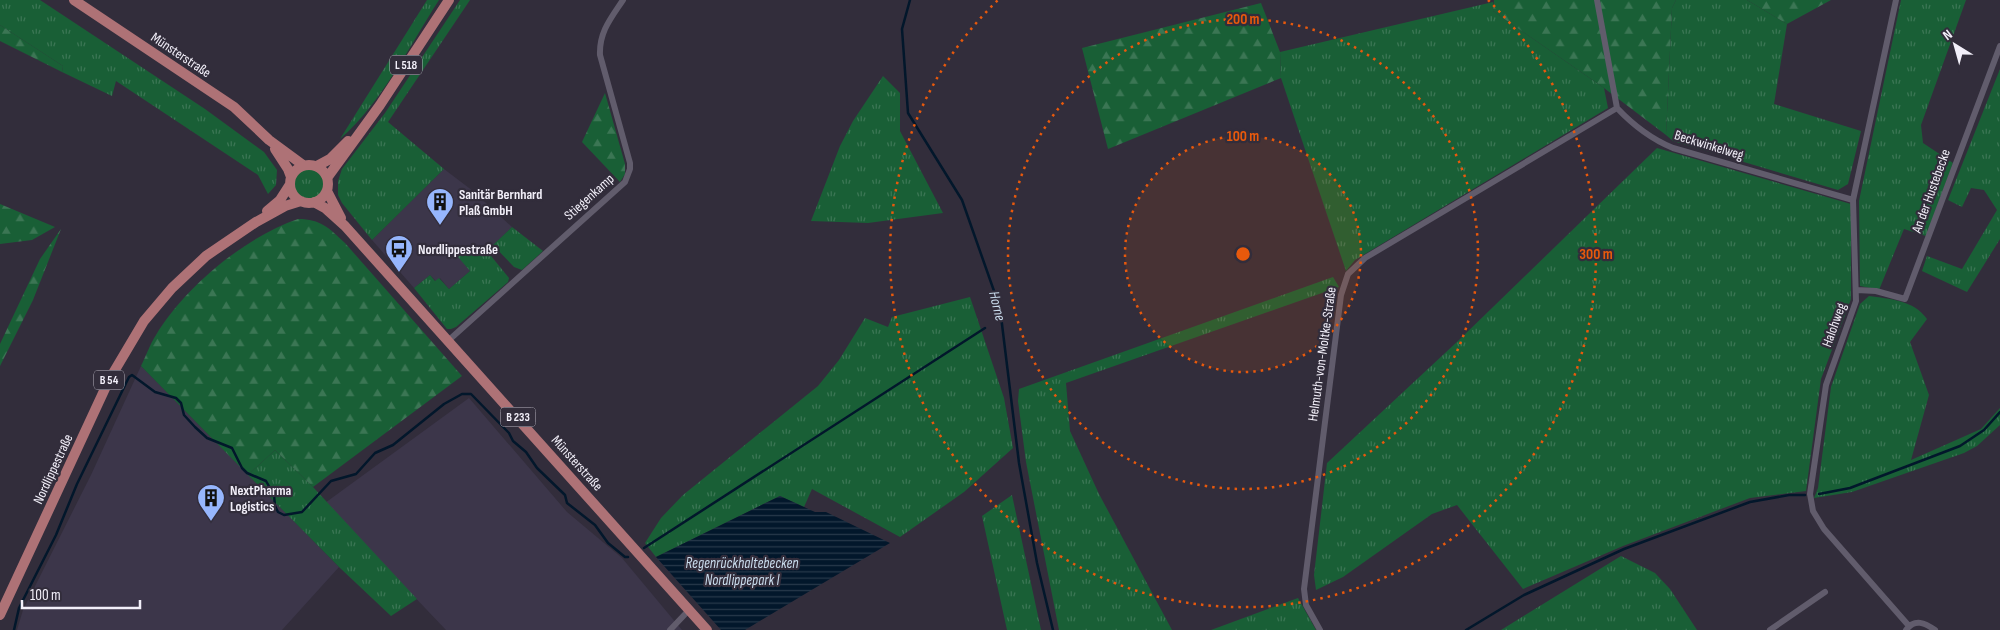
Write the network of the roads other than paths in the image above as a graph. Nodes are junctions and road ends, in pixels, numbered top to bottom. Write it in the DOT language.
graph roads {
  1 [pos="74,0"];
  2 [pos="449,0"];
  3 [pos="623,0"];
  4 [pos="1597,0"];
  5 [pos="1896,0"];
  6 [pos="2000,46"];
  7 [pos="1617,108"];
  8 [pos="362,129"];
  9 [pos="269,140"];
  10 [pos="303,165"];
  11 [pos="317,166"];
  12 [pos="327,178"];
  13 [pos="290,181"];
  14 [pos="326,191"];
  15 [pos="1853,200"];
  16 [pos="300,201"];
  17 [pos="314,202"];
  18 [pos="256,222"];
  19 [pos="345,226"];
  20 [pos="1857,290"];
  21 [pos="449,340"];
  22 [pos="16,578"];
  23 [pos="1825,592"];
  24 [pos="0,600"];
  25 [pos="689,610"];
  26 [pos="0,614"];
  27 [pos="1907,628"];
  28 [pos="670,630"];
  29 [pos="707,630"];
  30 [pos="1320,630"];
  31 [pos="1770,630"];
  32 [pos="1935,630"];
  1 -- 9 [label="main road, Münsterstraße"];
  2 -- 8 [label="main road, L 518"];
  3 -- 21 [label="street, Stiegenkamp"];
  4 -- 7 [label="street"];
  5 -- 15 [label="street, Halohweg"];
  6 -- 20 [label="street, An der Hustebecke"];
  7 -- 15 [label="street, Beckwinkelweg"];
  7 -- 30 [label="street, Helmuth-von-Moltke-Straße"];
  8 -- 11 [label="main road, L 518"];
  8 -- 12 [label="main road, L 518"];
  9 -- 10 [label="main road, Münsterstraße"];
  9 -- 13 [label="main road, Münsterstraße"];
  10 -- 11 [label="main road"];
  10 -- 13 [label="main road"];
  11 -- 12 [label="main road"];
  12 -- 14 [label="main road"];
  13 -- 16 [label="main road"];
  13 -- 18 [label="main road, Nordlippestraße / B 54"];
  14 -- 17 [label="main road"];
  14 -- 19 [label="main road, Münsterstraße / B 233"];
  15 -- 20 [label="street, Halohweg"];
  16 -- 17 [label="main road"];
  16 -- 18 [label="main road, Nordlippestraße / B 54"];
  17 -- 19 [label="main road, Münsterstraße / B 233"];
  18 -- 22 [label="main road, Nordlippestraße / B 54"];
  19 -- 21 [label="main road, Münsterstraße / B 233"];
  20 -- 27 [label="street, Halohweg"];
  21 -- 25 [label="main road, Münsterstraße / B 233"];
  22 -- 24 [label="main road, Nordlippestraße / B 54"];
  22 -- 26 [label="main road, Nordlippestraße / B 54"];
  23 -- 31 [label="street"];
  25 -- 28 [label="street"];
  25 -- 29 [label="main road, Münsterstraße / B 233"];
  27 -- 32 [label="street"];
}
